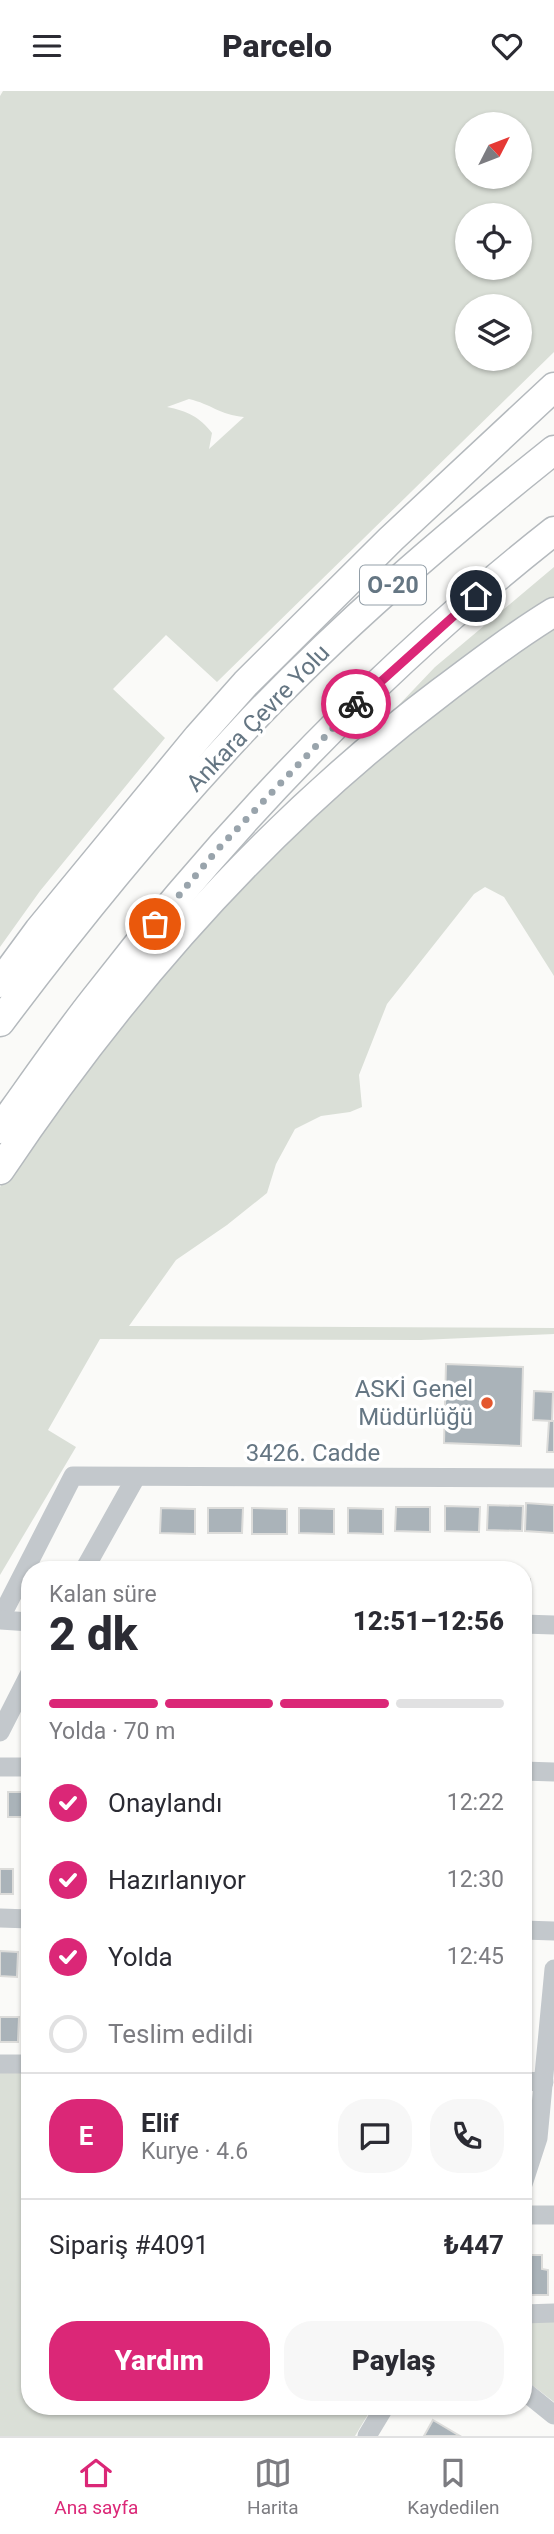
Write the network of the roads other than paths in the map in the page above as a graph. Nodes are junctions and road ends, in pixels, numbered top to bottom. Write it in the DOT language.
graph roads {
  1 [pos="554,387"];
  2 [pos="554,450"];
  3 [pos="554,531"];
  4 [pos="554,612"];
  5 [pos="0,983"];
  6 [pos="0,1022"];
  7 [pos="0,1129"];
  8 [pos="0,1170"];
  9 [pos="136,1477"];
  10 [pos="554,1478"];
  11 [pos="30,1561"];
  12 [pos="90,1561"];
  13 [pos="21,1579"];
  14 [pos="0,1620"];
  15 [pos="21,1621"];
  16 [pos="532,1625"];
  17 [pos="554,1625"];
  18 [pos="21,1691"];
  19 [pos="0,1732"];
  20 [pos="0,1767"];
  21 [pos="21,1767"];
  22 [pos="532,1771"];
  23 [pos="554,1772"];
  24 [pos="0,1919"];
  25 [pos="21,1919"];
  26 [pos="532,1930"];
  27 [pos="554,1931"];
  28 [pos="554,1969"];
  29 [pos="551,2042"];
  30 [pos="0,2064"];
  31 [pos="21,2064"];
  32 [pos="532,2081"];
  33 [pos="544,2082"];
  34 [pos="532,2156"];
  35 [pos="532,2215"];
  36 [pos="554,2215"];
  37 [pos="554,2313"];
  38 [pos="532,2314"];
  39 [pos="532,2397"];
  40 [pos="380,2415"];
  41 [pos="554,2415"];
  42 [pos="367,2436"];
  1 -- 5 [label="highway"];
  2 -- 6 [label="highway, Ankara Çevre Yolu / O-20"];
  3 -- 7 [label="highway, O-20"];
  4 -- 8 [label="highway"];
  9 -- 10 [label="street, 3426. Cadde"];
  9 -- 11 [label="street, 3426. Cadde"];
  9 -- 12 [label="street"];
  13 -- 14 [label="street, 3426. Cadde"];
  14 -- 15 [label="street"];
  16 -- 17 [label="street"];
  18 -- 19 [label="street"];
  20 -- 21 [label="street"];
  22 -- 23 [label="street"];
  24 -- 25 [label="street"];
  26 -- 27 [label="street"];
  28 -- 29 [label="street"];
  29 -- 33 [label="street"];
  30 -- 31 [label="street"];
  32 -- 33 [label="street"];
  33 -- 34 [label="street"];
  35 -- 36 [label="street"];
  37 -- 38 [label="street"];
  39 -- 41 [label="street"];
  40 -- 42 [label="street"];
}
